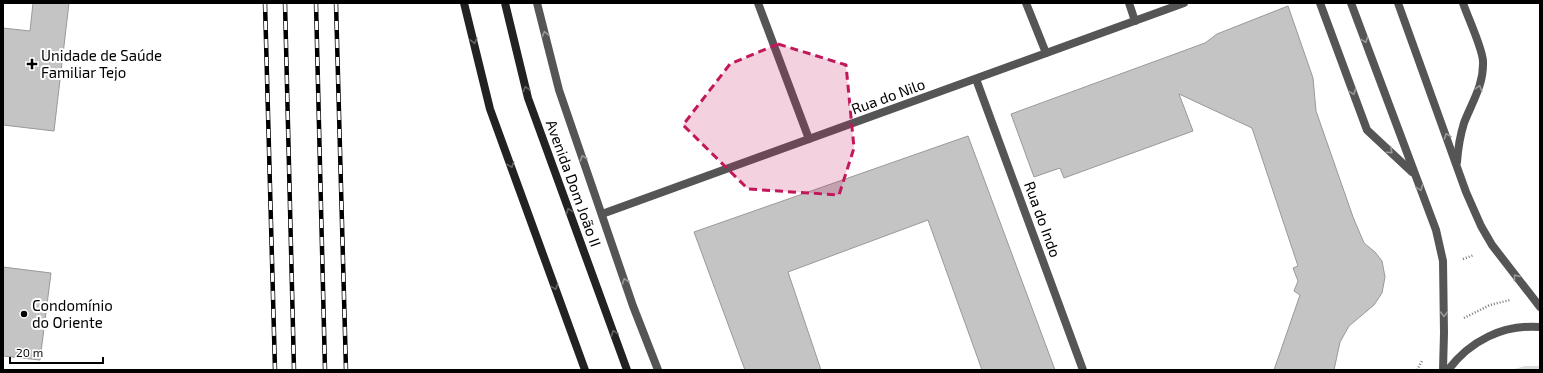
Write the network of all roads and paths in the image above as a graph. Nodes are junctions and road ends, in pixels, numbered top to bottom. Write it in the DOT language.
graph roads {
  1 [pos="464,3"];
  2 [pos="505,3"];
  3 [pos="537,3"];
  4 [pos="758,3"];
  5 [pos="1026,3"];
  6 [pos="1129,3"];
  7 [pos="1184,3"];
  8 [pos="1320,3"];
  9 [pos="1352,3"];
  10 [pos="1398,3"];
  11 [pos="1463,3"];
  12 [pos="1135,21"];
  13 [pos="1046,54"];
  14 [pos="976,79"];
  15 [pos="809,139"];
  16 [pos="1457,165"];
  17 [pos="1414,173"];
  18 [pos="602,214"];
  19 [pos="1492,245"];
  20 [pos="1443,261"];
  21 [pos="1540,307"];
  22 [pos="1540,327"];
  23 [pos="586,370"];
  24 [pos="628,370"];
  25 [pos="658,370"];
  26 [pos="1083,370"];
  27 [pos="1443,370"];
  28 [pos="1448,370"];
  1 -- 23 [label="main road, one-way"];
  24 -- 2 [label="main road, Avenida Dom João II, one-way"];
  18 -- 3 [label="street, one-way"];
  4 -- 15 [label="street"];
  5 -- 13 [label="street"];
  6 -- 12 [label="street"];
  7 -- 12 [label="street, Rua do Nilo"];
  8 -- 17 [label="street, one-way"];
  9 -- 17 [label="street, one-way"];
  16 -- 10 [label="street, one-way"];
  16 -- 11 [label="street, one-way"];
  12 -- 13 [label="street, Rua do Nilo"];
  13 -- 14 [label="street, Rua do Nilo"];
  14 -- 15 [label="street, Rua do Nilo"];
  14 -- 26 [label="street, Rua do Indo"];
  15 -- 18 [label="street, Rua do Nilo"];
  16 -- 19 [label="street"];
  17 -- 20 [label="street, one-way"];
  25 -- 18 [label="street, one-way"];
  19 -- 20 [label="path"];
  21 -- 19 [label="street, one-way"];
  20 -- 27 [label="street, one-way"];
  22 -- 28 [label="street"];
}
